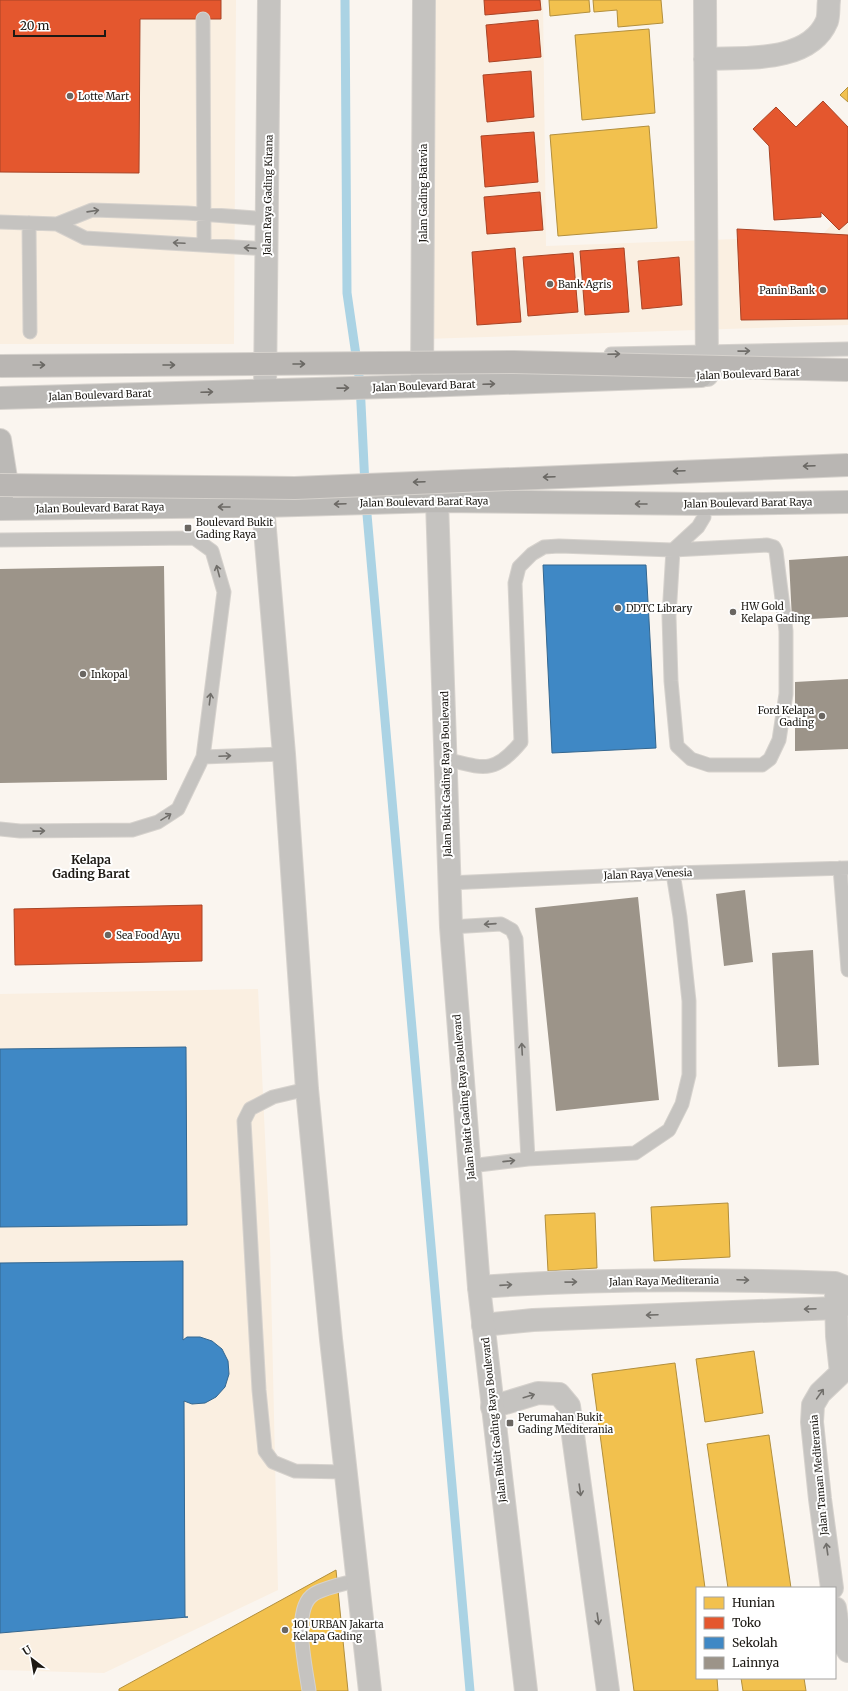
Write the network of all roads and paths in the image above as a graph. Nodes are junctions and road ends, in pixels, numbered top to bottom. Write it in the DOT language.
graph roads {
  1 [pos="269,0"];
  2 [pos="424,0"];
  3 [pos="705,0"];
  4 [pos="829,0"];
  5 [pos="203,19"];
  6 [pos="705,59"];
  7 [pos="204,216"];
  8 [pos="268,219"];
  9 [pos="0,222"];
  10 [pos="29,223"];
  11 [pos="57,224"];
  12 [pos="204,244"];
  13 [pos="268,250"];
  14 [pos="30,332"];
  15 [pos="848,349"];
  16 [pos="707,352"];
  17 [pos="421,359"];
  18 [pos="0,366"];
  19 [pos="848,371"];
  20 [pos="708,375"];
  21 [pos="422,386"];
  22 [pos="265,390"];
  23 [pos="0,398"];
  24 [pos="0,440"];
  25 [pos="848,465"];
  26 [pos="0,485"];
  27 [pos="429,501"];
  28 [pos="848,502"];
  29 [pos="0,504"];
  30 [pos="703,504"];
  31 [pos="263,506"];
  32 [pos="0,509"];
  33 [pos="0,537"];
  34 [pos="673,550"];
  35 [pos="284,754"];
  36 [pos="203,757"];
  37 [pos="445,759"];
  38 [pos="0,829"];
  39 [pos="844,868"];
  40 [pos="448,873"];
  41 [pos="673,873"];
  42 [pos="451,928"];
  43 [pos="848,970"];
  44 [pos="307,1089"];
  45 [pos="528,1159"];
  46 [pos="470,1166"];
  47 [pos="675,1280"];
  48 [pos="842,1285"];
  49 [pos="479,1287"];
  50 [pos="842,1306"];
  51 [pos="675,1314"];
  52 [pos="483,1325"];
  53 [pos="845,1375"];
  54 [pos="492,1407"];
  55 [pos="346,1472"];
  56 [pos="358,1580"];
  57 [pos="832,1587"];
  58 [pos="836,1614"];
  59 [pos="848,1651"];
  60 [pos="309,1691"];
  61 [pos="370,1691"];
  62 [pos="526,1691"];
  63 [pos="608,1691"];
  1 -- 8 [label="street, Jalan Raya Gading Kirana"];
  2 -- 17 [label="street, Jalan Gading Batavia"];
  3 -- 6 [label="street"];
  4 -- 6 [label="street"];
  5 -- 7 [label="lane"];
  6 -- 16 [label="street"];
  7 -- 8 [label="lane"];
  11 -- 7 [label="lane, one-way"];
  7 -- 12 [label="lane"];
  8 -- 13 [label="street, Jalan Raya Gading Kirana"];
  9 -- 10 [label="lane"];
  10 -- 11 [label="lane"];
  10 -- 14 [label="lane"];
  12 -- 11 [label="lane, one-way"];
  13 -- 12 [label="lane, one-way"];
  13 -- 22 [label="street, Jalan Raya Gading Kirana"];
  16 -- 15 [label="lane, one-way"];
  17 -- 16 [label="lane, one-way"];
  16 -- 20 [label="street"];
  17 -- 21 [label="street, Jalan Gading Batavia"];
  18 -- 19 [label="highway, one-way, bridge"];
  19 -- 20 [label="main road, Jalan Boulevard Barat"];
  21 -- 20 [label="main road, Jalan Boulevard Barat, one-way"];
  22 -- 21 [label="main road, Jalan Boulevard Barat, one-way"];
  23 -- 22 [label="main road, Jalan Boulevard Barat, one-way"];
  24 -- 29 [label="main road"];
  25 -- 26 [label="highway, one-way, bridge"];
  30 -- 27 [label="main road, Jalan Boulevard Barat Raya, one-way"];
  27 -- 31 [label="main road, Jalan Boulevard Barat Raya, one-way"];
  27 -- 37 [label="street, Jalan Bukit Gading Raya Boulevard"];
  28 -- 30 [label="main road, Jalan Boulevard Barat Raya"];
  30 -- 34 [label="lane"];
  31 -- 32 [label="main road, Jalan Boulevard Barat Raya, one-way"];
  31 -- 35 [label="street"];
  36 -- 33 [label="lane, one-way"];
  34 -- 34 [label="lane"];
  34 -- 37 [label="lane"];
  36 -- 35 [label="lane, one-way"];
  35 -- 44 [label="street"];
  38 -- 36 [label="lane, one-way"];
  37 -- 40 [label="street, Jalan Bukit Gading Raya Boulevard"];
  39 -- 41 [label="lane, Jalan Raya Venesia"];
  39 -- 43 [label="lane"];
  40 -- 41 [label="lane, Jalan Raya Venesia"];
  40 -- 42 [label="street, Jalan Bukit Gading Raya Boulevard"];
  41 -- 45 [label="lane"];
  45 -- 42 [label="lane, one-way"];
  42 -- 46 [label="street, Jalan Bukit Gading Raya Boulevard"];
  44 -- 55 [label="street"];
  44 -- 55 [label="lane"];
  46 -- 45 [label="lane, one-way"];
  46 -- 49 [label="street, Jalan Bukit Gading Raya Boulevard"];
  47 -- 48 [label="street, Jalan Raya Mediterania, one-way"];
  49 -- 47 [label="street, Jalan Raya Mediterania, one-way"];
  47 -- 51 [label="street"];
  48 -- 50 [label="street, Jalan Taman Mediterania"];
  49 -- 52 [label="street, Jalan Bukit Gading Raya Boulevard"];
  50 -- 51 [label="street, one-way"];
  50 -- 53 [label="street, Jalan Taman Mediterania"];
  51 -- 52 [label="street, one-way"];
  52 -- 54 [label="street, Jalan Bukit Gading Raya Boulevard"];
  57 -- 53 [label="street, Jalan Taman Mediterania, one-way"];
  54 -- 62 [label="street, Jalan Bukit Gading Raya Boulevard"];
  54 -- 63 [label="street, one-way"];
  55 -- 56 [label="street"];
  56 -- 60 [label="lane"];
  56 -- 61 [label="street"];
  58 -- 59 [label="street"];
}
